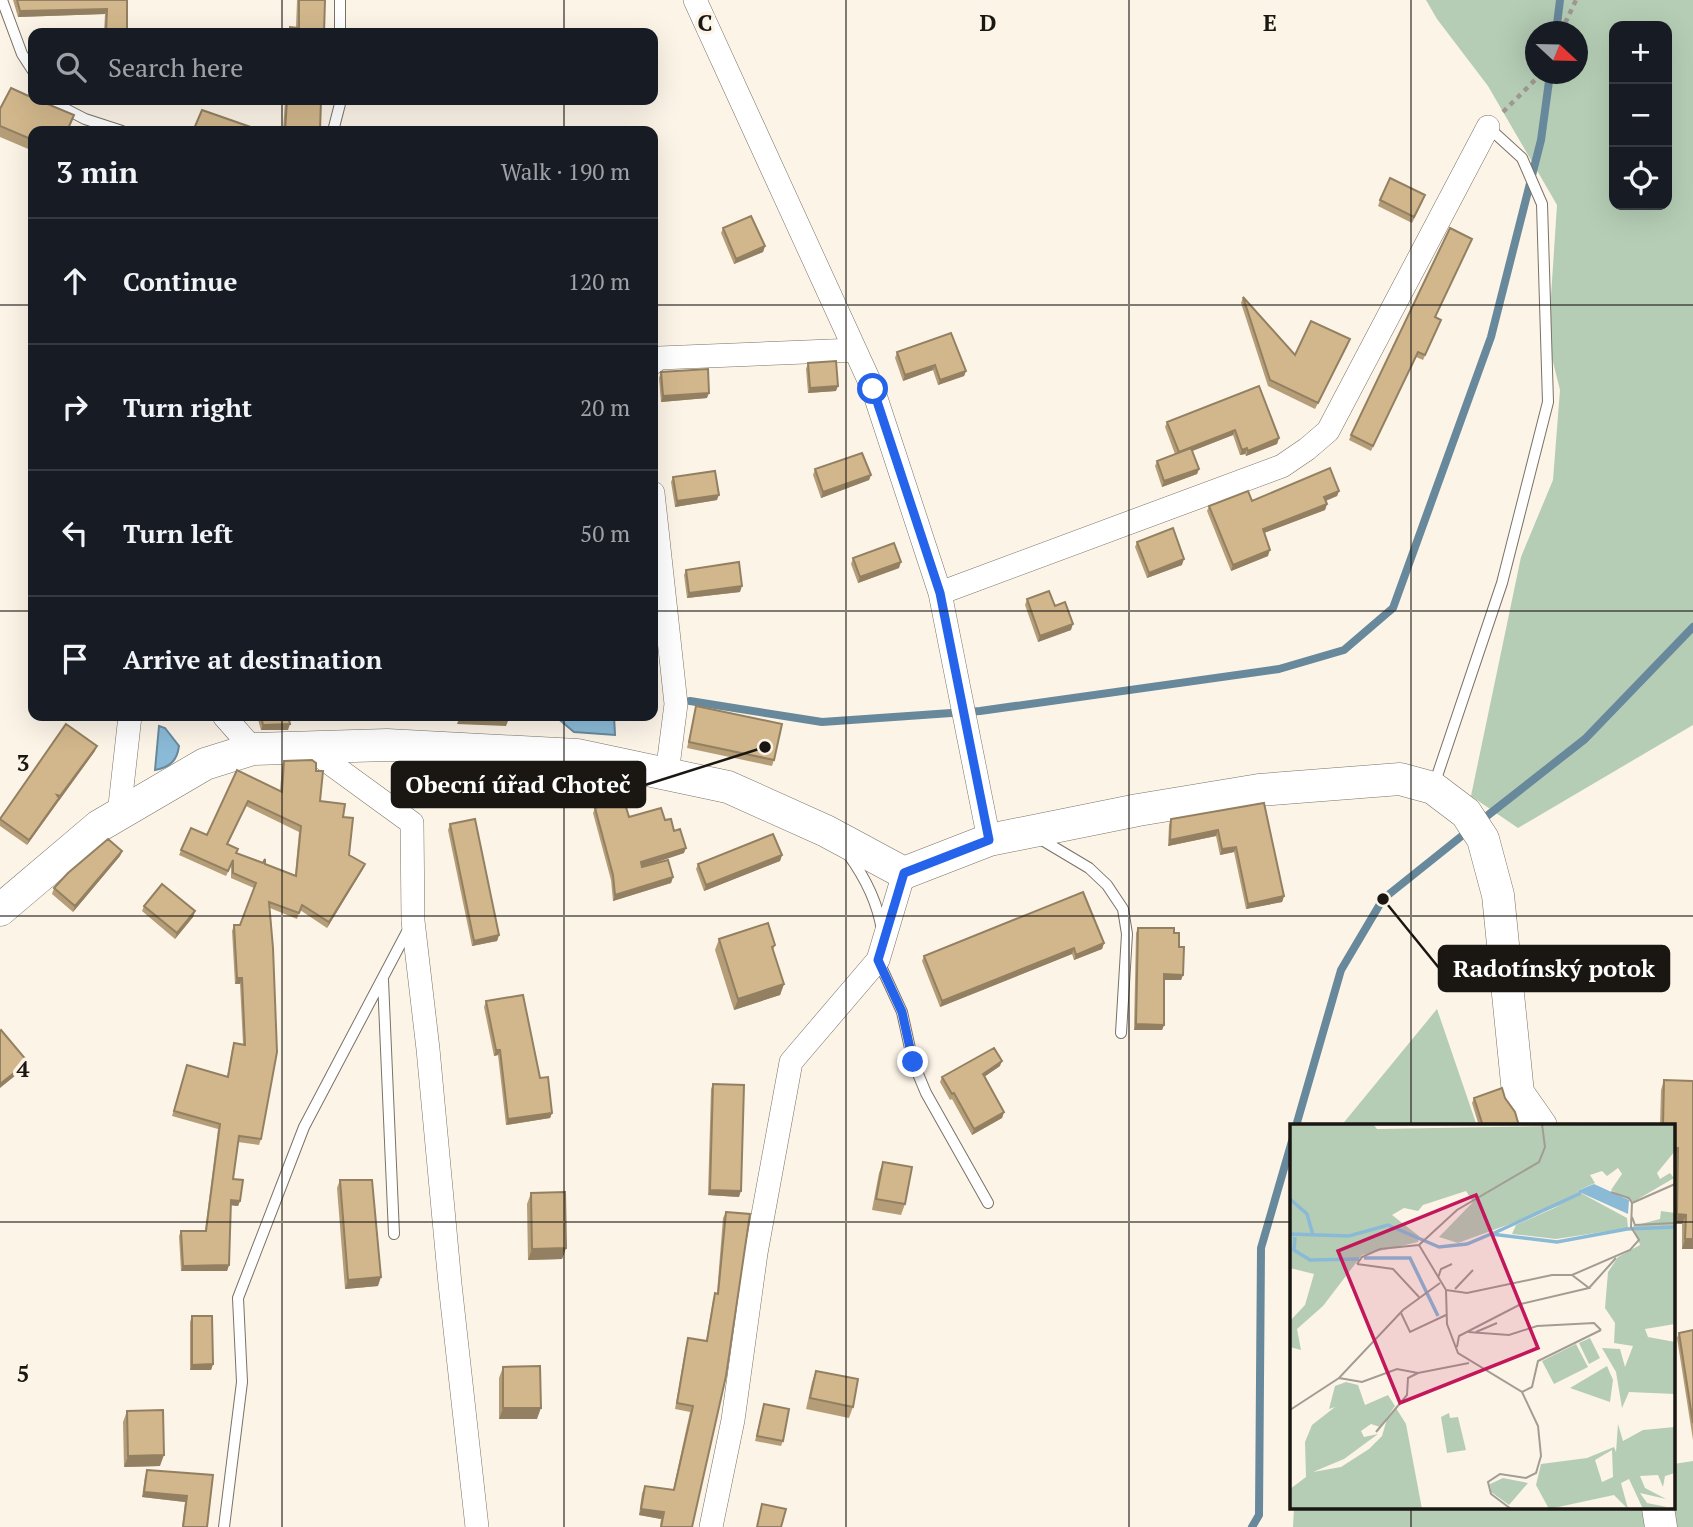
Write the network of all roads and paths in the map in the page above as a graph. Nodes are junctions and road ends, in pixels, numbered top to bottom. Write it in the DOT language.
graph roads {
  1 [pos="2,0"];
  2 [pos="340,0"];
  3 [pos="695,0"];
  4 [pos="1576,0"];
  5 [pos="1566,21"];
  6 [pos="340,28"];
  7 [pos="28,63"];
  8 [pos="1531,84"];
  9 [pos="58,105"];
  10 [pos="340,105"];
  11 [pos="107,126"];
  12 [pos="334,126"];
  13 [pos="1488,127"];
  14 [pos="855,350"];
  15 [pos="658,359"];
  16 [pos="658,539"];
  17 [pos="940,593"];
  18 [pos="129,721"];
  19 [pos="228,721"];
  20 [pos="309,748"];
  21 [pos="253,749"];
  22 [pos="667,774"];
  23 [pos="1433,788"];
  24 [pos="119,814"];
  25 [pos="826,831"];
  26 [pos="1029,832"];
  27 [pos="989,840"];
  28 [pos="904,873"];
  29 [pos="0,910"];
  30 [pos="413,921"];
  31 [pos="881,952"];
  32 [pos="383,977"];
  33 [pos="1121,1033"];
  34 [pos="1540,1124"];
  35 [pos="988,1203"];
  36 [pos="394,1234"];
  37 [pos="224,1527"];
  38 [pos="477,1527"];
  39 [pos="712,1527"];
  1 -- 7 [label="lane"];
  2 -- 6 [label="lane"];
  3 -- 14 [label="street"];
  4 -- 5 [label="path"];
  8 -- 13 [label="path"];
  9 -- 11 [label="lane"];
  10 -- 12 [label="lane"];
  13 -- 17 [label="street"];
  13 -- 23 [label="lane"];
  14 -- 15 [label="street"];
  14 -- 17 [label="street"];
  16 -- 22 [label="street"];
  17 -- 27 [label="street"];
  18 -- 24 [label="street"];
  19 -- 21 [label="street"];
  20 -- 21 [label="street"];
  20 -- 22 [label="street"];
  20 -- 30 [label="street"];
  21 -- 24 [label="street"];
  22 -- 25 [label="street"];
  23 -- 26 [label="street"];
  23 -- 34 [label="street"];
  24 -- 29 [label="street"];
  25 -- 28 [label="street"];
  25 -- 31 [label="lane"];
  26 -- 27 [label="street"];
  26 -- 33 [label="lane"];
  27 -- 28 [label="street"];
  28 -- 31 [label="street"];
  30 -- 32 [label="lane"];
  30 -- 38 [label="street"];
  31 -- 35 [label="lane"];
  31 -- 39 [label="street"];
  32 -- 36 [label="lane"];
  32 -- 37 [label="lane"];
}
